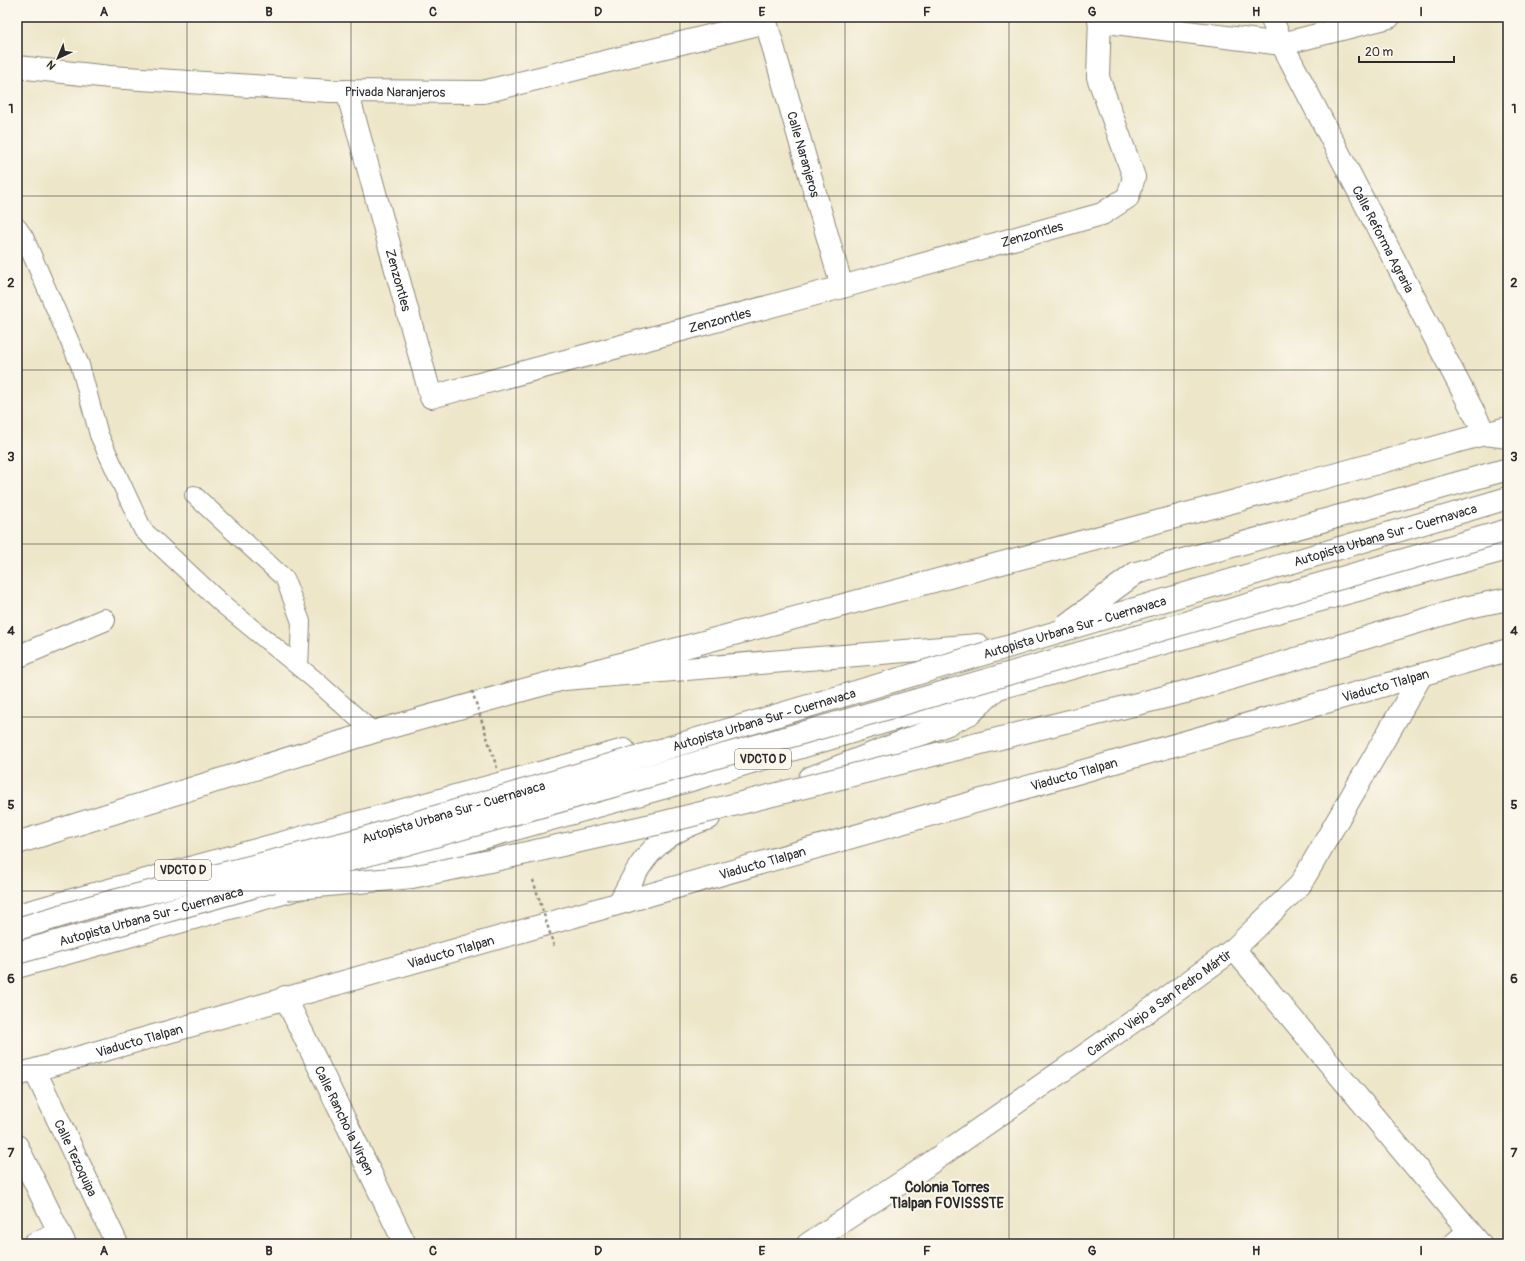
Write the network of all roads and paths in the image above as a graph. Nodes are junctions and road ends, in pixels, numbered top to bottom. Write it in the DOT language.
graph roads {
  1 [pos="1271,17"];
  2 [pos="1389,17"];
  3 [pos="1100,19"];
  4 [pos="766,22"];
  5 [pos="1282,44"];
  6 [pos="17,67"];
  7 [pos="347,91"];
  8 [pos="17,227"];
  9 [pos="842,286"];
  10 [pos="1508,427"];
  11 [pos="1485,434"];
  12 [pos="1508,437"];
  13 [pos="1508,469"];
  14 [pos="194,495"];
  15 [pos="1508,498"];
  16 [pos="1508,503"];
  17 [pos="1508,530"];
  18 [pos="1508,549"];
  19 [pos="1508,599"];
  20 [pos="104,620"];
  21 [pos="1053,634"];
  22 [pos="978,645"];
  23 [pos="1508,650"];
  24 [pos="17,657"];
  25 [pos="299,667"];
  26 [pos="1421,676"];
  27 [pos="564,679"];
  28 [pos="995,689"];
  29 [pos="373,732"];
  30 [pos="17,843"];
  31 [pos="231,894"];
  32 [pos="619,903"];
  33 [pos="17,915"];
  34 [pos="17,929"];
  35 [pos="1234,949"];
  36 [pos="17,953"];
  37 [pos="17,967"];
  38 [pos="285,998"];
  39 [pos="26,1073"];
  40 [pos="17,1146"];
  41 [pos="62,1238"];
  42 [pos="1468,1240"];
  43 [pos="34,1244"];
  44 [pos="117,1244"];
  45 [pos="405,1244"];
  46 [pos="808,1244"];
  1 -- 5 [label="main road, Calle Reforma Agraria"];
  2 -- 5 [label="main road"];
  3 -- 5 [label="main road"];
  3 -- 9 [label="main road, Zenzontles"];
  4 -- 7 [label="main road, Privada Naranjeros"];
  4 -- 9 [label="main road, Calle Naranjeros"];
  5 -- 11 [label="main road, Calle Reforma Agraria"];
  6 -- 7 [label="main road, Privada Naranjeros"];
  7 -- 9 [label="main road, Zenzontles"];
  8 -- 25 [label="lane"];
  10 -- 11 [label="main road"];
  11 -- 12 [label="main road"];
  11 -- 27 [label="main road"];
  13 -- 21 [label="main road, bridge"];
  14 -- 25 [label="lane"];
  15 -- 21 [label="main road, Autopista Urbana Sur - Cuernavaca, bridge"];
  16 -- 22 [label="main road, VDCTO D"];
  17 -- 31 [label="main road, Autopista Urbana Sur - Cuernavaca, bridge"];
  18 -- 28 [label="main road, VDCTO D"];
  19 -- 31 [label="main road, bridge"];
  20 -- 24 [label="main road"];
  21 -- 34 [label="main road, Autopista Urbana Sur - Cuernavaca, bridge"];
  22 -- 27 [label="main road"];
  22 -- 33 [label="main road, VDCTO D"];
  23 -- 26 [label="main road, Viaducto Tlalpan"];
  25 -- 29 [label="lane"];
  26 -- 32 [label="main road, Viaducto Tlalpan"];
  26 -- 35 [label="main road, Camino Viejo a San Pedro Mártir"];
  27 -- 29 [label="main road"];
  28 -- 32 [label="main road"];
  28 -- 37 [label="main road, VDCTO D"];
  29 -- 30 [label="main road"];
  31 -- 36 [label="main road, Autopista Urbana Sur - Cuernavaca, bridge"];
  32 -- 38 [label="main road, Viaducto Tlalpan"];
  35 -- 42 [label="main road"];
  35 -- 46 [label="main road, Camino Viejo a San Pedro Mártir"];
  38 -- 39 [label="main road, Viaducto Tlalpan"];
  38 -- 45 [label="main road, Calle Rancho la Virgen"];
  39 -- 44 [label="main road, Calle Tezoquipa"];
  40 -- 41 [label="main road"];
  41 -- 43 [label="main road"];
}
